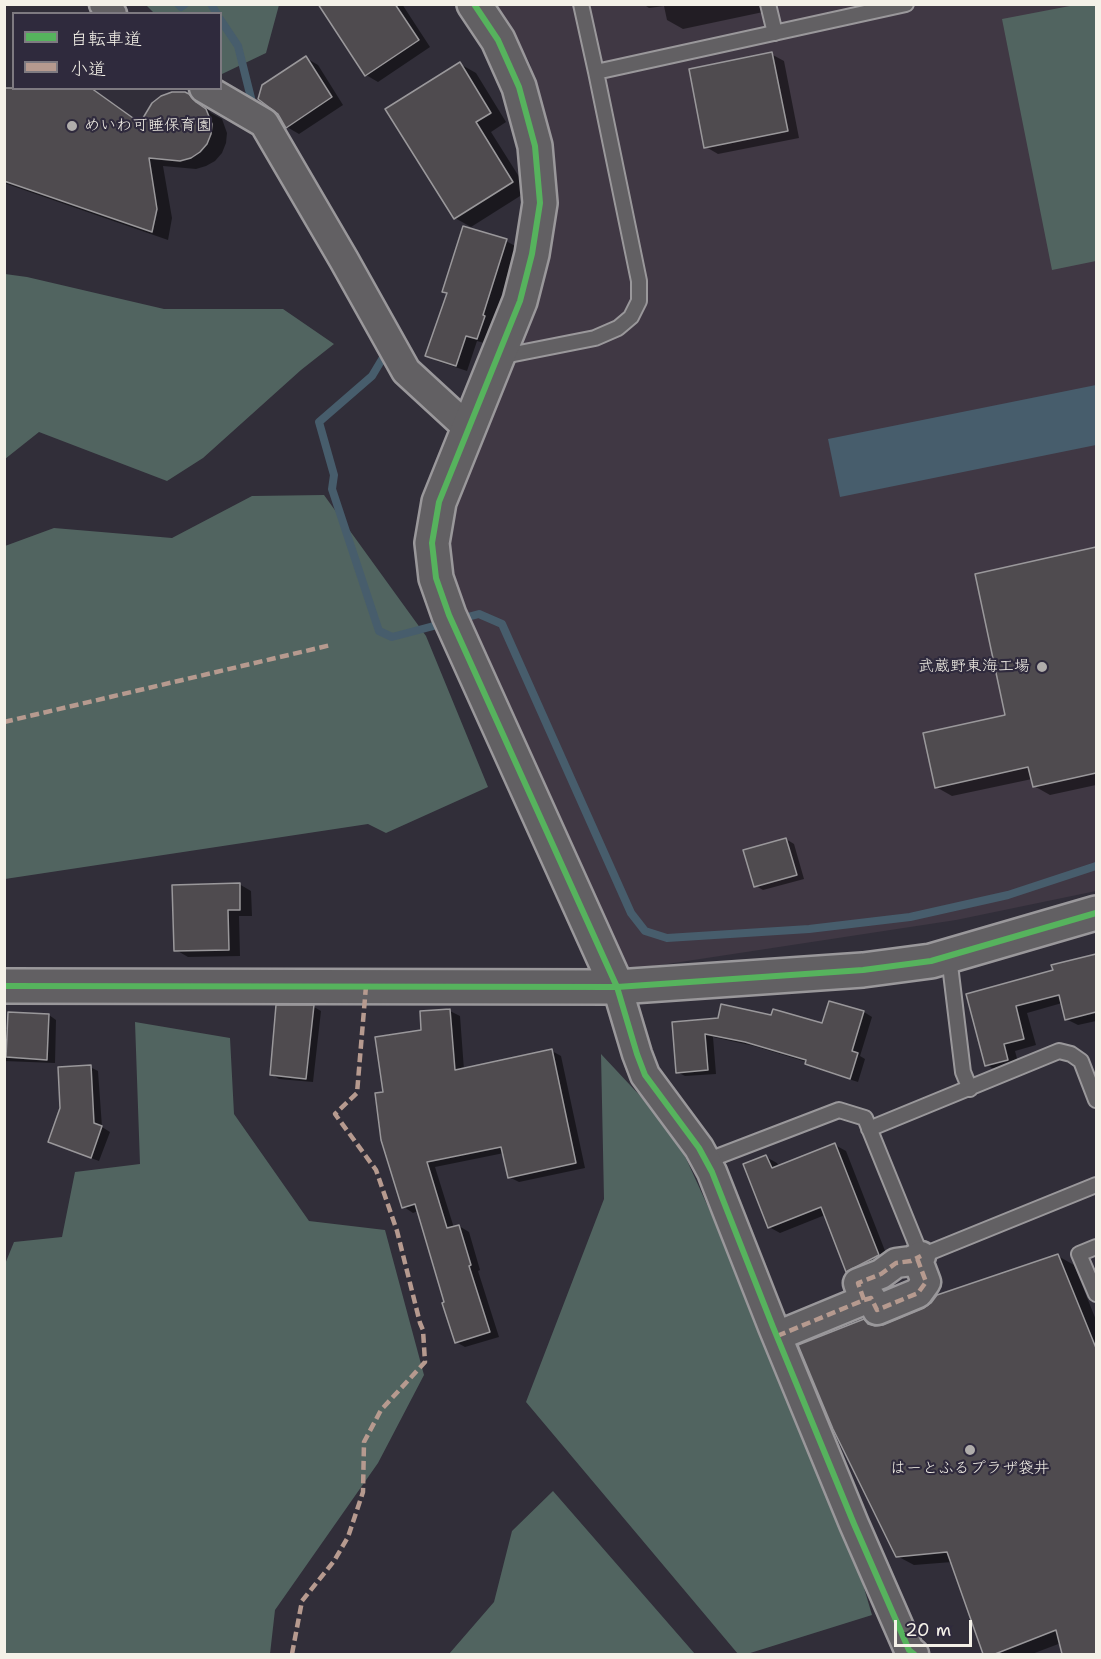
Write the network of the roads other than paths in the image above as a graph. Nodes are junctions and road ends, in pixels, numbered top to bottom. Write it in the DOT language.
graph roads {
  1 [pos="474,4"];
  2 [pos="581,4"];
  3 [pos="768,4"];
  4 [pos="906,4"];
  5 [pos="775,33"];
  6 [pos="596,72"];
  7 [pos="207,90"];
  8 [pos="497,358"];
  9 [pos="469,429"];
  10 [pos="1096,913"];
  11 [pos="948,956"];
  12 [pos="4,986"];
  13 [pos="616,987"];
  14 [pos="970,1089"];
  15 [pos="1096,1100"];
  16 [pos="869,1129"];
  17 [pos="706,1161"];
  18 [pos="1096,1185"];
  19 [pos="1096,1247"];
  20 [pos="919,1257"];
  21 [pos="1096,1294"];
  22 [pos="777,1336"];
  23 [pos="909,1653"];
  1 -- 8 [label="street"];
  2 -- 6 [label="lane"];
  3 -- 5 [label="lane"];
  4 -- 5 [label="lane"];
  5 -- 6 [label="lane"];
  6 -- 8 [label="lane"];
  7 -- 9 [label="street"];
  8 -- 9 [label="street"];
  9 -- 13 [label="street"];
  10 -- 11 [label="street"];
  11 -- 13 [label="street"];
  11 -- 14 [label="lane"];
  12 -- 13 [label="street"];
  13 -- 17 [label="street"];
  14 -- 15 [label="lane"];
  14 -- 16 [label="lane"];
  16 -- 17 [label="lane"];
  16 -- 20 [label="lane"];
  17 -- 22 [label="street"];
  18 -- 20 [label="lane"];
  19 -- 21 [label="lane"];
  20 -- 22 [label="street"];
  22 -- 23 [label="street"];
}
